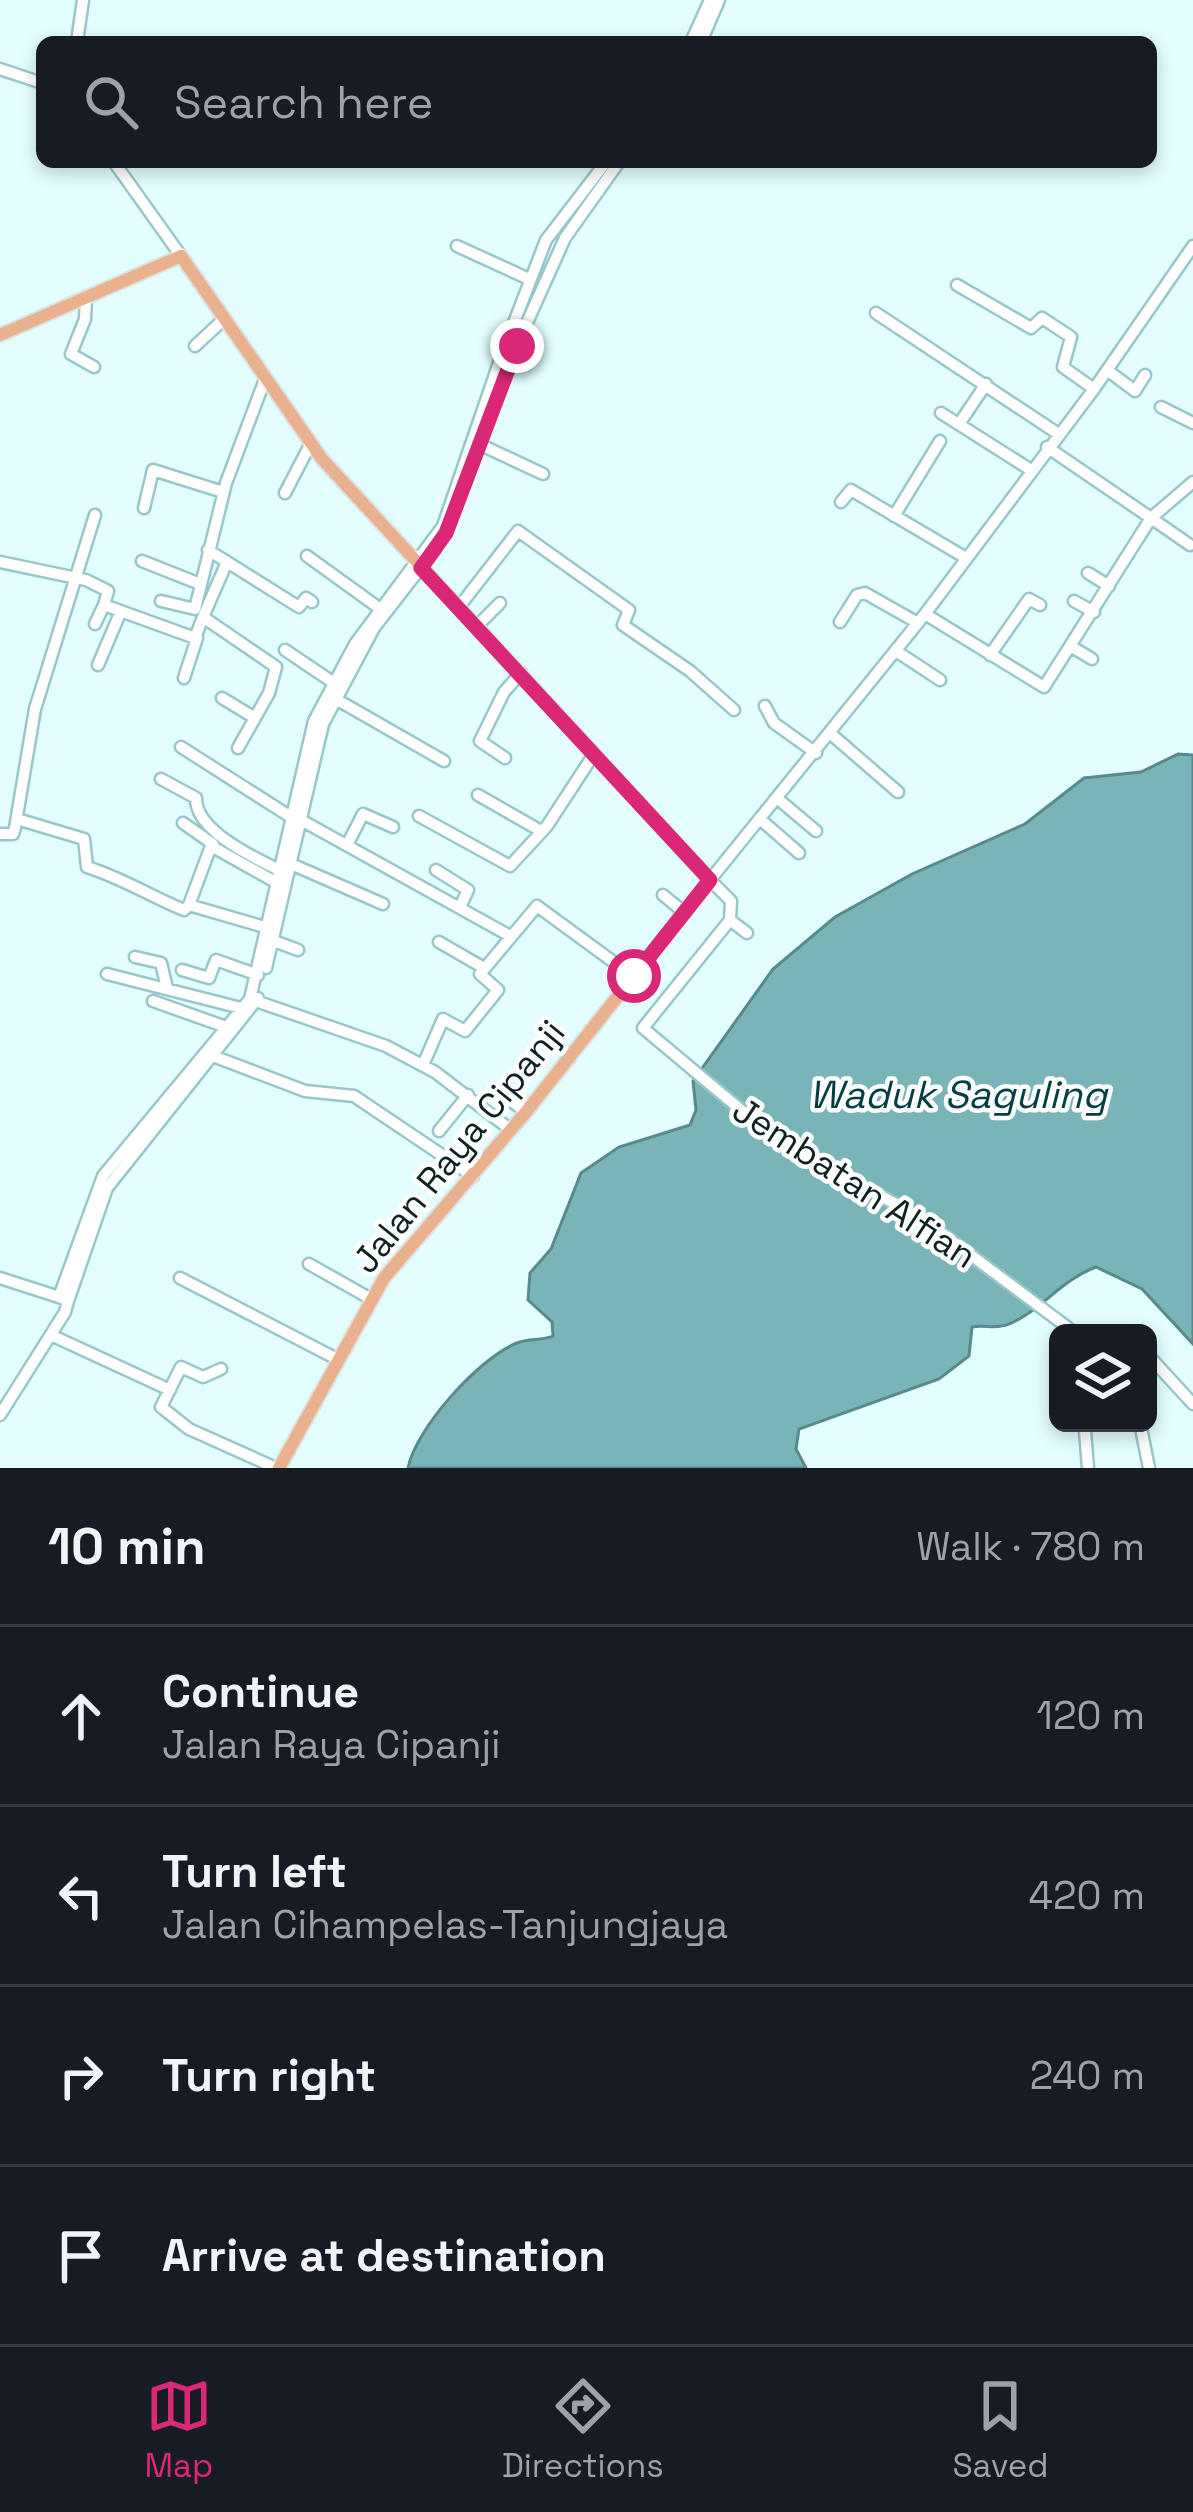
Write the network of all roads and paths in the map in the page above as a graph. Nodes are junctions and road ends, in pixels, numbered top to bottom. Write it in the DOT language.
graph roads {
  1 [pos="82,0"];
  2 [pos="715,0"];
  3 [pos="78,36"];
  4 [pos="694,36"];
  5 [pos="703,36"];
  6 [pos="0,69"];
  7 [pos="36,81"];
  8 [pos="118,168"];
  9 [pos="601,168"];
  10 [pos="616,168"];
  11 [pos="457,246"];
  12 [pos="1193,246"];
  13 [pos="181,256"];
  14 [pos="529,279"];
  15 [pos="957,285"];
  16 [pos="86,297"];
  17 [pos="876,313"];
  18 [pos="223,320"];
  19 [pos="0,335"];
  20 [pos="195,346"];
  21 [pos="508,353"];
  22 [pos="94,367"];
  23 [pos="1108,370"];
  24 [pos="1145,375"];
  25 [pos="264,382"];
  26 [pos="986,385"];
  27 [pos="1094,389"];
  28 [pos="1161,407"];
  29 [pos="941,412"];
  30 [pos="485,416"];
  31 [pos="959,424"];
  32 [pos="1193,424"];
  33 [pos="1058,433"];
  34 [pos="940,440"];
  35 [pos="310,445"];
  36 [pos="481,445"];
  37 [pos="1047,447"];
  38 [pos="1031,470"];
  39 [pos="543,474"];
  40 [pos="1193,482"];
  41 [pos="223,492"];
  42 [pos="285,493"];
  43 [pos="841,502"];
  44 [pos="144,508"];
  45 [pos="95,515"];
  46 [pos="894,516"];
  47 [pos="1151,518"];
  48 [pos="1190,545"];
  49 [pos="208,550"];
  50 [pos="308,556"];
  51 [pos="966,558"];
  52 [pos="142,561"];
  53 [pos="0,562"];
  54 [pos="227,562"];
  55 [pos="418,565"];
  56 [pos="1088,572"];
  57 [pos="76,578"];
  58 [pos="200,584"];
  59 [pos="1109,586"];
  60 [pos="161,601"];
  61 [pos="1074,601"];
  62 [pos="312,602"];
  63 [pos="500,603"];
  64 [pos="104,604"];
  65 [pos="1040,605"];
  66 [pos="380,608"];
  67 [pos="459,608"];
  68 [pos="121,611"];
  69 [pos="1094,612"];
  70 [pos="203,617"];
  71 [pos="921,618"];
  72 [pos="840,622"];
  73 [pos="95,624"];
  74 [pos="477,626"];
  75 [pos="196,638"];
  76 [pos="358,646"];
  77 [pos="1072,647"];
  78 [pos="286,650"];
  79 [pos="896,651"];
  80 [pos="990,655"];
  81 [pos="1092,659"];
  82 [pos="98,664"];
  83 [pos="521,673"];
  84 [pos="184,678"];
  85 [pos="940,680"];
  86 [pos="334,682"];
  87 [pos="222,698"];
  88 [pos="334,698"];
  89 [pos="765,706"];
  90 [pos="734,710"];
  91 [pos="255,718"];
  92 [pos="318,723"];
  93 [pos="831,734"];
  94 [pos="181,747"];
  95 [pos="238,748"];
  96 [pos="816,753"];
  97 [pos="594,754"];
  98 [pos="505,758"];
  99 [pos="444,760"];
  100 [pos="161,778"];
  101 [pos="898,792"];
  102 [pos="478,795"];
  103 [pos="778,799"];
  104 [pos="418,816"];
  105 [pos="17,819"];
  106 [pos="297,820"];
  107 [pos="761,820"];
  108 [pos="183,823"];
  109 [pos="393,827"];
  110 [pos="541,831"];
  111 [pos="816,831"];
  112 [pos="0,834"];
  113 [pos="222,835"];
  114 [pos="347,845"];
  115 [pos="212,846"];
  116 [pos="799,853"];
  117 [pos="436,870"];
  118 [pos="284,873"];
  119 [pos="710,880"];
  120 [pos="663,895"];
  121 [pos="382,904"];
  122 [pos="189,905"];
  123 [pos="460,907"];
  124 [pos="685,913"];
  125 [pos="730,920"];
  126 [pos="268,928"];
  127 [pos="747,933"];
  128 [pos="510,936"];
  129 [pos="274,941"];
  130 [pos="439,942"];
  131 [pos="298,950"];
  132 [pos="135,957"];
  133 [pos="484,968"];
  134 [pos="182,970"];
  135 [pos="107,974"];
  136 [pos="258,975"];
  137 [pos="634,976"];
  138 [pos="167,988"];
  139 [pos="187,992"];
  140 [pos="152,1001"];
  141 [pos="249,1003"];
  142 [pos="182,1010"];
  143 [pos="230,1029"];
  144 [pos="213,1056"];
  145 [pos="423,1065"];
  146 [pos="469,1095"];
  147 [pos="506,1097"];
  148 [pos="526,1112"];
  149 [pos="512,1130"];
  150 [pos="439,1131"];
  151 [pos="473,1176"];
  152 [pos="309,1264"];
  153 [pos="0,1278"];
  154 [pos="180,1278"];
  155 [pos="64,1299"];
  156 [pos="371,1299"];
  157 [pos="1062,1324"];
  158 [pos="53,1336"];
  159 [pos="337,1359"];
  160 [pos="1157,1365"];
  161 [pos="221,1369"];
  162 [pos="170,1390"];
  163 [pos="1193,1404"];
  164 [pos="0,1415"];
  165 [pos="1085,1432"];
  166 [pos="1142,1432"];
  167 [pos="278,1468"];
  168 [pos="1088,1468"];
  169 [pos="1149,1468"];
  1 -- 3 [label="street"];
  2 -- 4 [label="street"];
  2 -- 5 [label="street"];
  6 -- 7 [label="street"];
  8 -- 13 [label="street"];
  9 -- 14 [label="street"];
  10 -- 21 [label="street"];
  11 -- 14 [label="street"];
  12 -- 23 [label="street"];
  13 -- 16 [label="main road"];
  13 -- 18 [label="main road"];
  14 -- 21 [label="street"];
  15 -- 27 [label="street"];
  16 -- 19 [label="main road"];
  16 -- 22 [label="street"];
  17 -- 26 [label="street"];
  18 -- 20 [label="street"];
  18 -- 25 [label="main road"];
  21 -- 30 [label="street"];
  23 -- 24 [label="street"];
  23 -- 27 [label="street"];
  25 -- 35 [label="main road"];
  25 -- 41 [label="street"];
  26 -- 31 [label="street"];
  26 -- 33 [label="street"];
  27 -- 33 [label="street"];
  28 -- 32 [label="street"];
  29 -- 31 [label="street"];
  30 -- 36 [label="street"];
  30 -- 55 [label="street"];
  31 -- 38 [label="street"];
  33 -- 37 [label="street"];
  34 -- 46 [label="street"];
  35 -- 42 [label="street"];
  35 -- 55 [label="main road"];
  36 -- 39 [label="street"];
  36 -- 55 [label="street"];
  37 -- 38 [label="street"];
  37 -- 47 [label="street"];
  38 -- 51 [label="street"];
  40 -- 47 [label="street"];
  41 -- 44 [label="street"];
  41 -- 49 [label="street"];
  43 -- 46 [label="street"];
  45 -- 57 [label="street"];
  46 -- 51 [label="street"];
  47 -- 48 [label="street"];
  47 -- 59 [label="street"];
  49 -- 54 [label="street"];
  49 -- 58 [label="street"];
  50 -- 66 [label="street"];
  51 -- 71 [label="street"];
  52 -- 58 [label="street"];
  53 -- 57 [label="street"];
  54 -- 62 [label="street"];
  54 -- 70 [label="street"];
  55 -- 66 [label="street"];
  55 -- 67 [label="main road"];
  55 -- 76 [label="street"];
  56 -- 59 [label="street"];
  57 -- 64 [label="street"];
  57 -- 105 [label="street"];
  58 -- 60 [label="street"];
  59 -- 69 [label="street"];
  61 -- 69 [label="street"];
  63 -- 74 [label="street"];
  64 -- 68 [label="street"];
  64 -- 73 [label="street"];
  65 -- 80 [label="street"];
  66 -- 76 [label="street"];
  67 -- 74 [label="main road"];
  67 -- 90 [label="street"];
  68 -- 75 [label="street"];
  68 -- 82 [label="street"];
  69 -- 77 [label="street"];
  70 -- 75 [label="street"];
  70 -- 91 [label="street"];
  71 -- 72 [label="street"];
  71 -- 79 [label="street"];
  71 -- 80 [label="street"];
  74 -- 83 [label="main road"];
  75 -- 84 [label="street"];
  76 -- 86 [label="street"];
  76 -- 88 [label="street"];
  77 -- 80 [label="street"];
  77 -- 81 [label="street"];
  78 -- 86 [label="street"];
  79 -- 85 [label="street"];
  79 -- 93 [label="street"];
  83 -- 97 [label="main road"];
  83 -- 98 [label="street"];
  86 -- 92 [label="street"];
  87 -- 91 [label="street"];
  88 -- 92 [label="street"];
  88 -- 99 [label="street"];
  89 -- 96 [label="street"];
  91 -- 95 [label="street"];
  92 -- 106 [label="street"];
  93 -- 96 [label="street"];
  93 -- 101 [label="street"];
  94 -- 106 [label="street"];
  96 -- 103 [label="street"];
  97 -- 110 [label="street"];
  97 -- 119 [label="main road"];
  100 -- 113 [label="street"];
  102 -- 110 [label="street"];
  103 -- 107 [label="street"];
  103 -- 111 [label="street"];
  104 -- 110 [label="street"];
  105 -- 112 [label="street"];
  105 -- 122 [label="street"];
  106 -- 114 [label="street"];
  106 -- 118 [label="street"];
  107 -- 116 [label="street"];
  107 -- 119 [label="street"];
  108 -- 115 [label="street"];
  109 -- 114 [label="street"];
  113 -- 115 [label="street"];
  113 -- 118 [label="street"];
  114 -- 123 [label="street"];
  115 -- 118 [label="street"];
  115 -- 122 [label="street"];
  117 -- 123 [label="street"];
  118 -- 121 [label="street"];
  118 -- 126 [label="street"];
  118 -- 129 [label="street"];
  119 -- 124 [label="main road, Jalan Raya Cipanji"];
  119 -- 125 [label="street"];
  120 -- 124 [label="street"];
  122 -- 126 [label="street"];
  123 -- 128 [label="street"];
  124 -- 137 [label="main road, Jalan Raya Cipanji"];
  125 -- 127 [label="street"];
  125 -- 157 [label="street, Jembatan Alfian"];
  126 -- 136 [label="street"];
  128 -- 133 [label="street"];
  128 -- 137 [label="street"];
  129 -- 131 [label="street"];
  129 -- 141 [label="street"];
  130 -- 133 [label="street"];
  132 -- 138 [label="street"];
  133 -- 145 [label="street"];
  134 -- 136 [label="street"];
  135 -- 138 [label="street"];
  136 -- 141 [label="street"];
  137 -- 148 [label="main road, Jalan Raya Cipanji"];
  138 -- 139 [label="street"];
  139 -- 141 [label="street"];
  139 -- 142 [label="street"];
  140 -- 142 [label="street"];
  141 -- 143 [label="street"];
  141 -- 145 [label="street"];
  142 -- 143 [label="street"];
  143 -- 144 [label="street"];
  143 -- 155 [label="street"];
  144 -- 151 [label="street"];
  144 -- 155 [label="street"];
  145 -- 146 [label="street"];
  146 -- 149 [label="street"];
  146 -- 150 [label="street"];
  147 -- 148 [label="street"];
  148 -- 149 [label="main road, Jalan Raya Cipanji"];
  149 -- 151 [label="main road, Jalan Raya Cipanji"];
  151 -- 156 [label="main road, Jalan Raya Cipanji"];
  152 -- 156 [label="street"];
  153 -- 155 [label="street"];
  154 -- 159 [label="street"];
  155 -- 158 [label="street"];
  156 -- 159 [label="main road, Jalan Raya Cipanji"];
  158 -- 162 [label="street"];
  158 -- 164 [label="street"];
  159 -- 167 [label="main road, Jalan Raya Cipanji"];
  160 -- 163 [label="street"];
  161 -- 162 [label="street"];
  162 -- 167 [label="street"];
  165 -- 168 [label="street"];
  166 -- 169 [label="street"];
}
